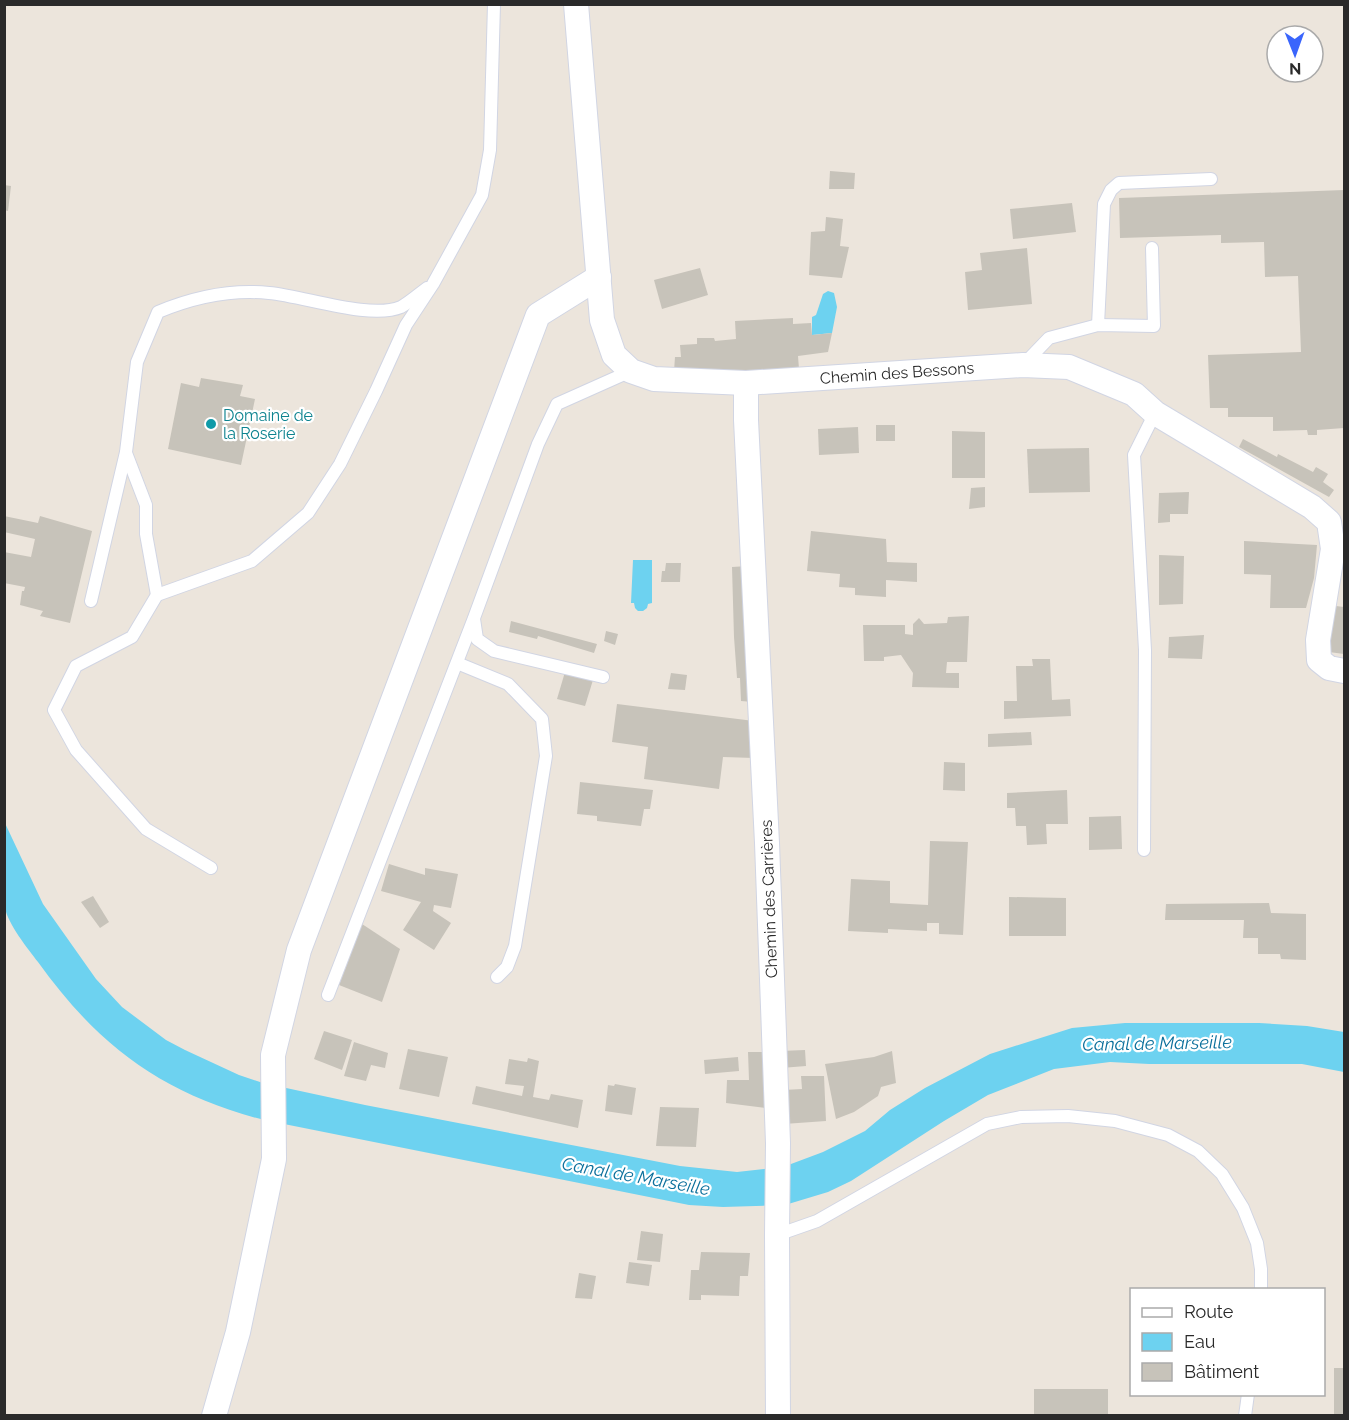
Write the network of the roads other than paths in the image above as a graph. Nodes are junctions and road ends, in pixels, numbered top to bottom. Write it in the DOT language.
graph roads {
  1 [pos="494,4"];
  2 [pos="576,4"];
  3 [pos="1211,179"];
  4 [pos="1152,248"];
  5 [pos="599,277"];
  6 [pos="433,284"];
  7 [pos="1098,325"];
  8 [pos="1023,365"];
  9 [pos="631,370"];
  10 [pos="746,383"];
  11 [pos="1155,413"];
  12 [pos="126,452"];
  13 [pos="157,595"];
  14 [pos="91,601"];
  15 [pos="474,618"];
  16 [pos="457,663"];
  17 [pos="1344,671"];
  18 [pos="603,677"];
  19 [pos="1144,850"];
  20 [pos="211,868"];
  21 [pos="497,977"];
  22 [pos="328,995"];
  23 [pos="777,1235"];
  24 [pos="1261,1288"];
  25 [pos="1248,1396"];
  26 [pos="214,1416"];
  27 [pos="778,1416"];
  28 [pos="1245,1416"];
  1 -- 6 [label="lane"];
  2 -- 5 [label="street, Chemin des Bessons"];
  3 -- 7 [label="lane"];
  4 -- 7 [label="lane"];
  5 -- 9 [label="street, Chemin des Bessons"];
  5 -- 26 [label="street"];
  6 -- 12 [label="lane"];
  6 -- 13 [label="lane"];
  7 -- 8 [label="lane"];
  8 -- 10 [label="street, Chemin des Bessons"];
  8 -- 11 [label="street, Chemin des Bessons"];
  9 -- 10 [label="street, Chemin des Bessons"];
  9 -- 15 [label="lane"];
  10 -- 23 [label="street, Chemin des Carrières"];
  11 -- 17 [label="street, Chemin des Bessons"];
  11 -- 19 [label="lane"];
  12 -- 13 [label="lane"];
  12 -- 14 [label="lane"];
  13 -- 20 [label="lane"];
  15 -- 16 [label="lane"];
  15 -- 18 [label="lane"];
  16 -- 21 [label="lane"];
  16 -- 22 [label="lane"];
  23 -- 24 [label="lane"];
  23 -- 27 [label="street, Chemin des Carrières"];
  25 -- 28 [label="lane"];
}
